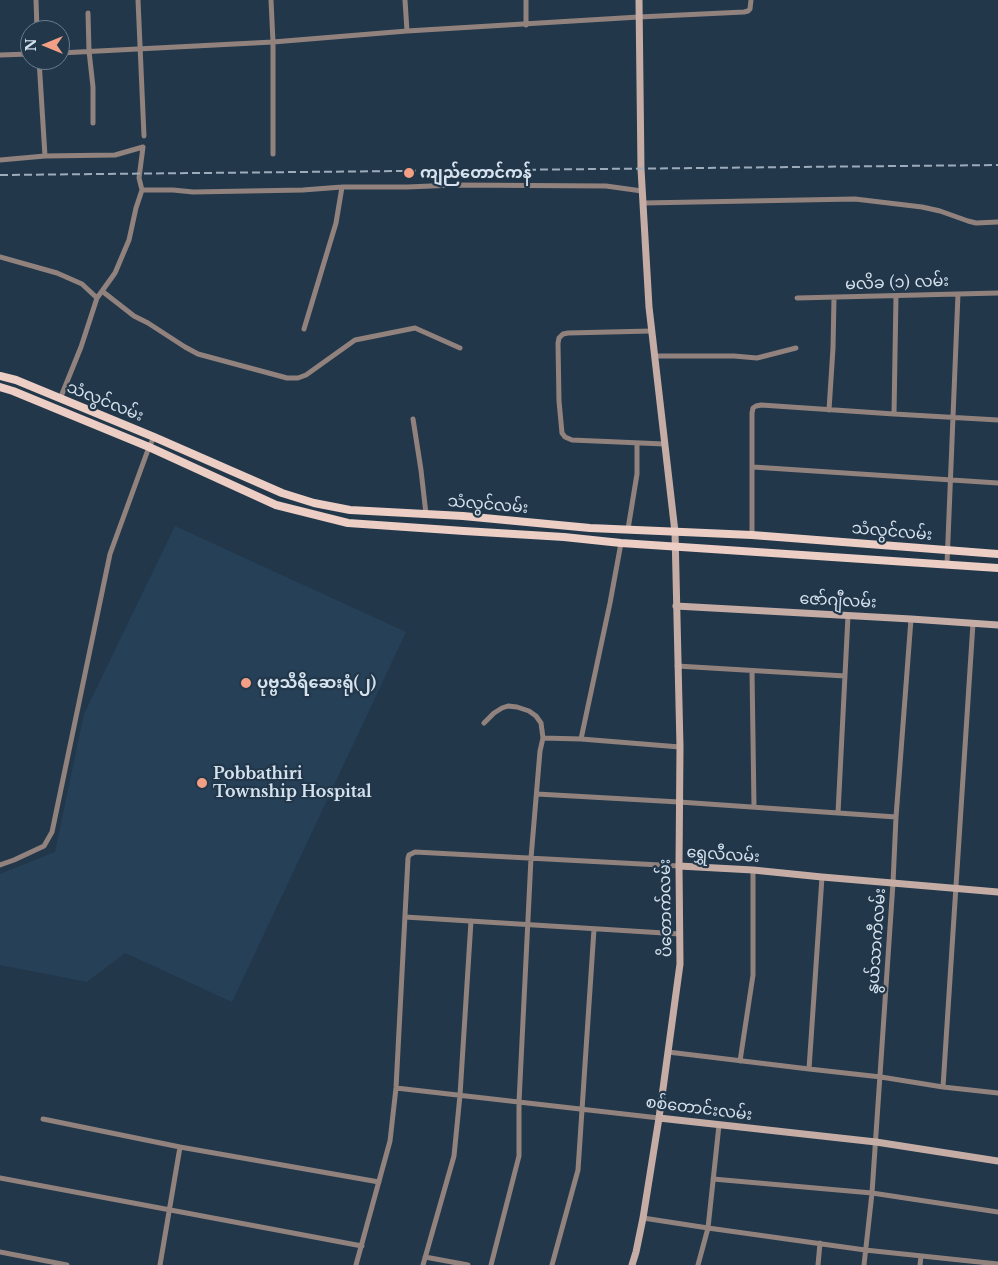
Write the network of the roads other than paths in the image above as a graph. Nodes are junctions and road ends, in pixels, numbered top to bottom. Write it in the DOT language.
graph roads {
  1 [pos="36,0"];
  2 [pos="138,0"];
  3 [pos="271,0"];
  4 [pos="405,0"];
  5 [pos="526,0"];
  6 [pos="639,0"];
  7 [pos="751,0"];
  8 [pos="88,13"];
  9 [pos="639,17"];
  10 [pos="37,20"];
  11 [pos="526,25"];
  12 [pos="407,31"];
  13 [pos="273,42"];
  14 [pos="140,48"];
  15 [pos="89,51"];
  16 [pos="70,52"];
  17 [pos="20,54"];
  18 [pos="0,55"];
  19 [pos="40,70"];
  20 [pos="93,123"];
  21 [pos="144,136"];
  22 [pos="273,154"];
  23 [pos="45,156"];
  24 [pos="0,160"];
  25 [pos="342,187"];
  26 [pos="142,190"];
  27 [pos="642,191"];
  28 [pos="643,203"];
  29 [pos="998,222"];
  30 [pos="0,257"];
  31 [pos="102,291"];
  32 [pos="998,293"];
  33 [pos="958,294"];
  34 [pos="896,296"];
  35 [pos="97,298"];
  36 [pos="797,298"];
  37 [pos="834,298"];
  38 [pos="304,329"];
  39 [pos="652,331"];
  40 [pos="460,348"];
  41 [pos="796,348"];
  42 [pos="654,356"];
  43 [pos="0,376"];
  44 [pos="0,388"];
  45 [pos="60,399"];
  46 [pos="829,410"];
  47 [pos="894,414"];
  48 [pos="953,417"];
  49 [pos="413,419"];
  50 [pos="998,420"];
  51 [pos="154,437"];
  52 [pos="637,443"];
  53 [pos="664,444"];
  54 [pos="149,447"];
  55 [pos="753,467"];
  56 [pos="950,480"];
  57 [pos="998,483"];
  58 [pos="426,514"];
  59 [pos="628,529"];
  60 [pos="675,532"];
  61 [pos="752,535"];
  62 [pos="621,543"];
  63 [pos="675,546"];
  64 [pos="947,550"];
  65 [pos="998,554"];
  66 [pos="946,564"];
  67 [pos="998,568"];
  68 [pos="676,606"];
  69 [pos="848,616"];
  70 [pos="911,619"];
  71 [pos="973,623"];
  72 [pos="998,625"];
  73 [pos="677,666"];
  74 [pos="752,671"];
  75 [pos="845,676"];
  76 [pos="484,723"];
  77 [pos="544,738"];
  78 [pos="581,739"];
  79 [pos="680,747"];
  80 [pos="537,794"];
  81 [pos="680,802"];
  82 [pos="754,807"];
  83 [pos="838,813"];
  84 [pos="896,817"];
  85 [pos="531,858"];
  86 [pos="0,865"];
  87 [pos="679,866"];
  88 [pos="752,870"];
  89 [pos="822,877"];
  90 [pos="893,883"];
  91 [pos="955,889"];
  92 [pos="998,892"];
  93 [pos="404,917"];
  94 [pos="471,921"];
  95 [pos="528,924"];
  96 [pos="594,928"];
  97 [pos="680,934"];
  98 [pos="668,1052"];
  99 [pos="740,1060"];
  100 [pos="809,1069"];
  101 [pos="880,1077"];
  102 [pos="943,1087"];
  103 [pos="396,1088"];
  104 [pos="998,1093"];
  105 [pos="460,1095"];
  106 [pos="519,1102"];
  107 [pos="582,1109"];
  108 [pos="43,1118"];
  109 [pos="659,1118"];
  110 [pos="719,1125"];
  111 [pos="876,1142"];
  112 [pos="180,1147"];
  113 [pos="998,1161"];
  114 [pos="0,1178"];
  115 [pos="713,1179"];
  116 [pos="379,1182"];
  117 [pos="872,1193"];
  118 [pos="170,1209"];
  119 [pos="998,1212"];
  120 [pos="643,1218"];
  121 [pos="708,1228"];
  122 [pos="820,1243"];
  123 [pos="362,1246"];
  124 [pos="865,1250"];
  125 [pos="0,1252"];
  126 [pos="921,1256"];
  127 [pos="425,1257"];
  128 [pos="998,1264"];
  129 [pos="66,1265"];
  130 [pos="160,1265"];
  131 [pos="356,1265"];
  132 [pos="423,1265"];
  133 [pos="468,1265"];
  134 [pos="491,1265"];
  135 [pos="552,1265"];
  136 [pos="632,1265"];
  137 [pos="698,1265"];
  138 [pos="818,1265"];
  139 [pos="864,1265"];
  140 [pos="920,1265"];
  1 -- 10 [label="street"];
  2 -- 14 [label="street"];
  3 -- 13 [label="street"];
  4 -- 12 [label="street"];
  5 -- 11 [label="street"];
  6 -- 9 [label="street, ပိတောက်လမ်း"];
  7 -- 9 [label="street"];
  8 -- 15 [label="street"];
  9 -- 11 [label="street"];
  9 -- 27 [label="street, ပိတောက်လမ်း"];
  11 -- 12 [label="street"];
  12 -- 13 [label="street"];
  13 -- 14 [label="street"];
  13 -- 22 [label="street"];
  14 -- 15 [label="street"];
  14 -- 21 [label="street"];
  15 -- 16 [label="street"];
  15 -- 20 [label="street"];
  17 -- 18 [label="street"];
  19 -- 23 [label="street"];
  23 -- 24 [label="street"];
  23 -- 26 [label="street"];
  25 -- 26 [label="street"];
  25 -- 27 [label="street"];
  25 -- 38 [label="street"];
  26 -- 31 [label="street"];
  27 -- 28 [label="street, ပိတောက်လမ်း"];
  28 -- 29 [label="street"];
  28 -- 39 [label="street, ပိတောက်လမ်း"];
  30 -- 35 [label="street"];
  31 -- 35 [label="street"];
  31 -- 40 [label="street"];
  32 -- 33 [label="street, မလိခ (၁) လမ်း"];
  33 -- 34 [label="street, မလိခ (၁) လမ်း"];
  33 -- 48 [label="street"];
  34 -- 37 [label="street, မလိခ (၁) လမ်း"];
  34 -- 47 [label="street"];
  35 -- 45 [label="street"];
  36 -- 37 [label="street, မလိခ (၁) လမ်း"];
  37 -- 46 [label="street"];
  39 -- 42 [label="street, ပိတောက်လမ်း"];
  39 -- 52 [label="street"];
  41 -- 42 [label="street"];
  42 -- 53 [label="street, ပိတောက်လမ်း"];
  43 -- 45 [label="main road, သံလွင်လမ်း"];
  44 -- 54 [label="main road, သံလွင်လမ်း"];
  45 -- 51 [label="main road, သံလွင်လမ်း"];
  46 -- 47 [label="street"];
  46 -- 55 [label="street"];
  47 -- 48 [label="street"];
  48 -- 50 [label="street"];
  48 -- 56 [label="street"];
  49 -- 58 [label="street"];
  51 -- 54 [label="street"];
  51 -- 58 [label="main road, သံလွင်လမ်း"];
  52 -- 53 [label="street"];
  52 -- 59 [label="street"];
  53 -- 60 [label="street, ပိတောက်လမ်း"];
  54 -- 62 [label="main road, သံလွင်လမ်း"];
  54 -- 86 [label="street"];
  55 -- 56 [label="street"];
  55 -- 61 [label="street"];
  56 -- 57 [label="street"];
  56 -- 64 [label="street"];
  58 -- 59 [label="main road, သံလွင်လမ်း"];
  59 -- 60 [label="main road, သံလွင်လမ်း"];
  60 -- 61 [label="main road, သံလွင်လမ်း"];
  60 -- 63 [label="street, ပိတောက်လမ်း"];
  61 -- 64 [label="main road, သံလွင်လမ်း"];
  62 -- 63 [label="main road, သံလွင်လမ်း"];
  62 -- 78 [label="street"];
  63 -- 66 [label="main road, သံလွင်လမ်း"];
  63 -- 68 [label="street, ပိတောက်လမ်း"];
  64 -- 65 [label="main road, သံလွင်လမ်း"];
  64 -- 66 [label="street"];
  66 -- 67 [label="main road, သံလွင်လမ်း"];
  68 -- 69 [label="street, ဇော်ဂျီလမ်း"];
  68 -- 73 [label="street, ပိတောက်လမ်း"];
  69 -- 70 [label="street, ဇော်ဂျီလမ်း"];
  69 -- 75 [label="street"];
  70 -- 71 [label="street, ဇော်ဂျီလမ်း"];
  70 -- 84 [label="street, နွယ်သာကီလမ်း"];
  71 -- 72 [label="street, ဇော်ဂျီလမ်း"];
  71 -- 91 [label="street"];
  73 -- 74 [label="street"];
  73 -- 79 [label="street, ပိတောက်လမ်း"];
  74 -- 75 [label="street"];
  74 -- 82 [label="street"];
  75 -- 83 [label="street"];
  76 -- 77 [label="street"];
  77 -- 78 [label="street"];
  77 -- 80 [label="street"];
  78 -- 79 [label="street"];
  79 -- 81 [label="street, ပိတောက်လမ်း"];
  80 -- 81 [label="street"];
  80 -- 85 [label="street"];
  81 -- 82 [label="street"];
  81 -- 87 [label="street, ပိတောက်လမ်း"];
  82 -- 83 [label="street"];
  83 -- 84 [label="street"];
  84 -- 90 [label="street, နွယ်သာကီလမ်း"];
  85 -- 87 [label="street, ရွှေလီလမ်း"];
  85 -- 93 [label="street, ရွှေလီလမ်း"];
  85 -- 95 [label="street"];
  87 -- 88 [label="street, ရွှေလီလမ်း"];
  87 -- 97 [label="street, ပိတောက်လမ်း"];
  88 -- 89 [label="street, ရွှေလီလမ်း"];
  88 -- 99 [label="street"];
  89 -- 90 [label="street, ရွှေလီလမ်း"];
  89 -- 100 [label="street"];
  90 -- 91 [label="street, ရွှေလီလမ်း"];
  90 -- 101 [label="street, နွယ်သာကီလမ်း"];
  91 -- 92 [label="street, ရွှေလီလမ်း"];
  91 -- 102 [label="street"];
  93 -- 94 [label="street"];
  93 -- 103 [label="street"];
  94 -- 95 [label="street"];
  94 -- 105 [label="street"];
  95 -- 96 [label="street"];
  95 -- 106 [label="street"];
  96 -- 97 [label="street"];
  96 -- 107 [label="street"];
  97 -- 98 [label="street, ပိတောက်လမ်း"];
  98 -- 99 [label="street"];
  98 -- 109 [label="street, ပိတောက်လမ်း"];
  99 -- 100 [label="street"];
  100 -- 101 [label="street"];
  101 -- 102 [label="street"];
  101 -- 111 [label="street, နွယ်သာကီလမ်း"];
  102 -- 104 [label="street"];
  103 -- 105 [label="street, စစ်တောင်းလမ်း"];
  103 -- 116 [label="street"];
  105 -- 106 [label="street, စစ်တောင်းလမ်း"];
  105 -- 127 [label="street"];
  106 -- 107 [label="street, စစ်တောင်းလမ်း"];
  106 -- 134 [label="street"];
  107 -- 109 [label="street, စစ်တောင်းလမ်း"];
  107 -- 135 [label="street"];
  108 -- 112 [label="street"];
  109 -- 110 [label="street, စစ်တောင်းလမ်း"];
  109 -- 120 [label="street, ပိတောက်လမ်း"];
  110 -- 111 [label="street, စစ်တောင်းလမ်း"];
  110 -- 115 [label="street"];
  111 -- 113 [label="street, စစ်တောင်းလမ်း"];
  111 -- 117 [label="street, နွယ်သာကီလမ်း"];
  112 -- 116 [label="street"];
  112 -- 118 [label="street"];
  114 -- 118 [label="street"];
  115 -- 117 [label="street"];
  115 -- 121 [label="street"];
  116 -- 123 [label="street"];
  117 -- 119 [label="street"];
  117 -- 124 [label="street, နွယ်သာကီလမ်း"];
  118 -- 123 [label="street"];
  118 -- 130 [label="street"];
  120 -- 121 [label="street"];
  120 -- 136 [label="street, ပိတောက်လမ်း"];
  121 -- 122 [label="street"];
  121 -- 137 [label="street"];
  122 -- 124 [label="street"];
  122 -- 138 [label="street"];
  123 -- 131 [label="street"];
  124 -- 126 [label="street"];
  124 -- 139 [label="street, နွယ်သာကီလမ်း"];
  125 -- 129 [label="street"];
  126 -- 128 [label="street"];
  126 -- 140 [label="street"];
  127 -- 132 [label="street"];
  127 -- 133 [label="street"];
}
